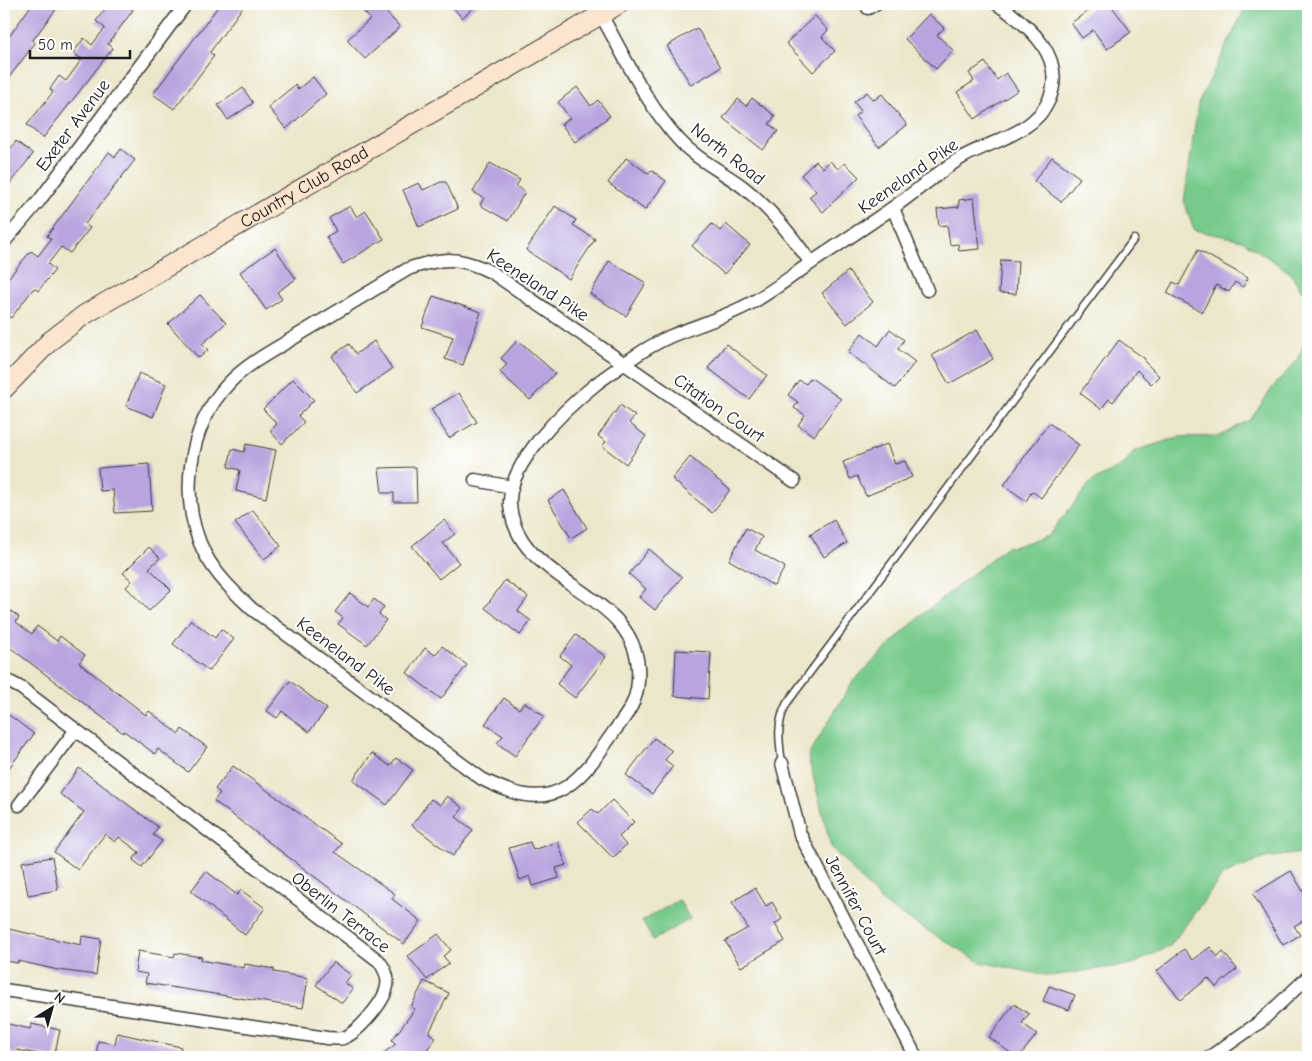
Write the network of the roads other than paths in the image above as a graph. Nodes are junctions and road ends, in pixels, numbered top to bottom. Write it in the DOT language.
graph roads {
  1 [pos="619,4"];
  2 [pos="997,4"];
  3 [pos="180,6"];
  4 [pos="601,14"];
  5 [pos="892,208"];
  6 [pos="1134,238"];
  7 [pos="4,242"];
  8 [pos="812,263"];
  9 [pos="927,290"];
  10 [pos="624,363"];
  11 [pos="4,389"];
  12 [pos="475,480"];
  13 [pos="794,481"];
  14 [pos="512,487"];
  15 [pos="4,679"];
  16 [pos="76,731"];
  17 [pos="782,763"];
  18 [pos="19,804"];
  19 [pos="1308,978"];
  20 [pos="4,990"];
  21 [pos="916,1057"];
  22 [pos="1210,1057"];
  1 -- 4 [label="main road, Country Club Road"];
  2 -- 5 [label="street, Keeneland Pike"];
  3 -- 7 [label="street, Exeter Avenue"];
  4 -- 8 [label="street, North Road"];
  4 -- 11 [label="main road, Country Club Road"];
  5 -- 8 [label="street, Keeneland Pike"];
  5 -- 9 [label="street"];
  6 -- 17 [label="lane"];
  8 -- 10 [label="street, Keeneland Pike"];
  10 -- 13 [label="street, Citation Court"];
  10 -- 14 [label="street, Keeneland Pike"];
  10 -- 14 [label="street, Keeneland Pike"];
  12 -- 14 [label="street"];
  15 -- 16 [label="street, Oberlin Terrace"];
  16 -- 18 [label="street"];
  16 -- 20 [label="street, Oberlin Terrace"];
  17 -- 21 [label="street, Jennifer Court"];
  19 -- 22 [label="street"];
}
